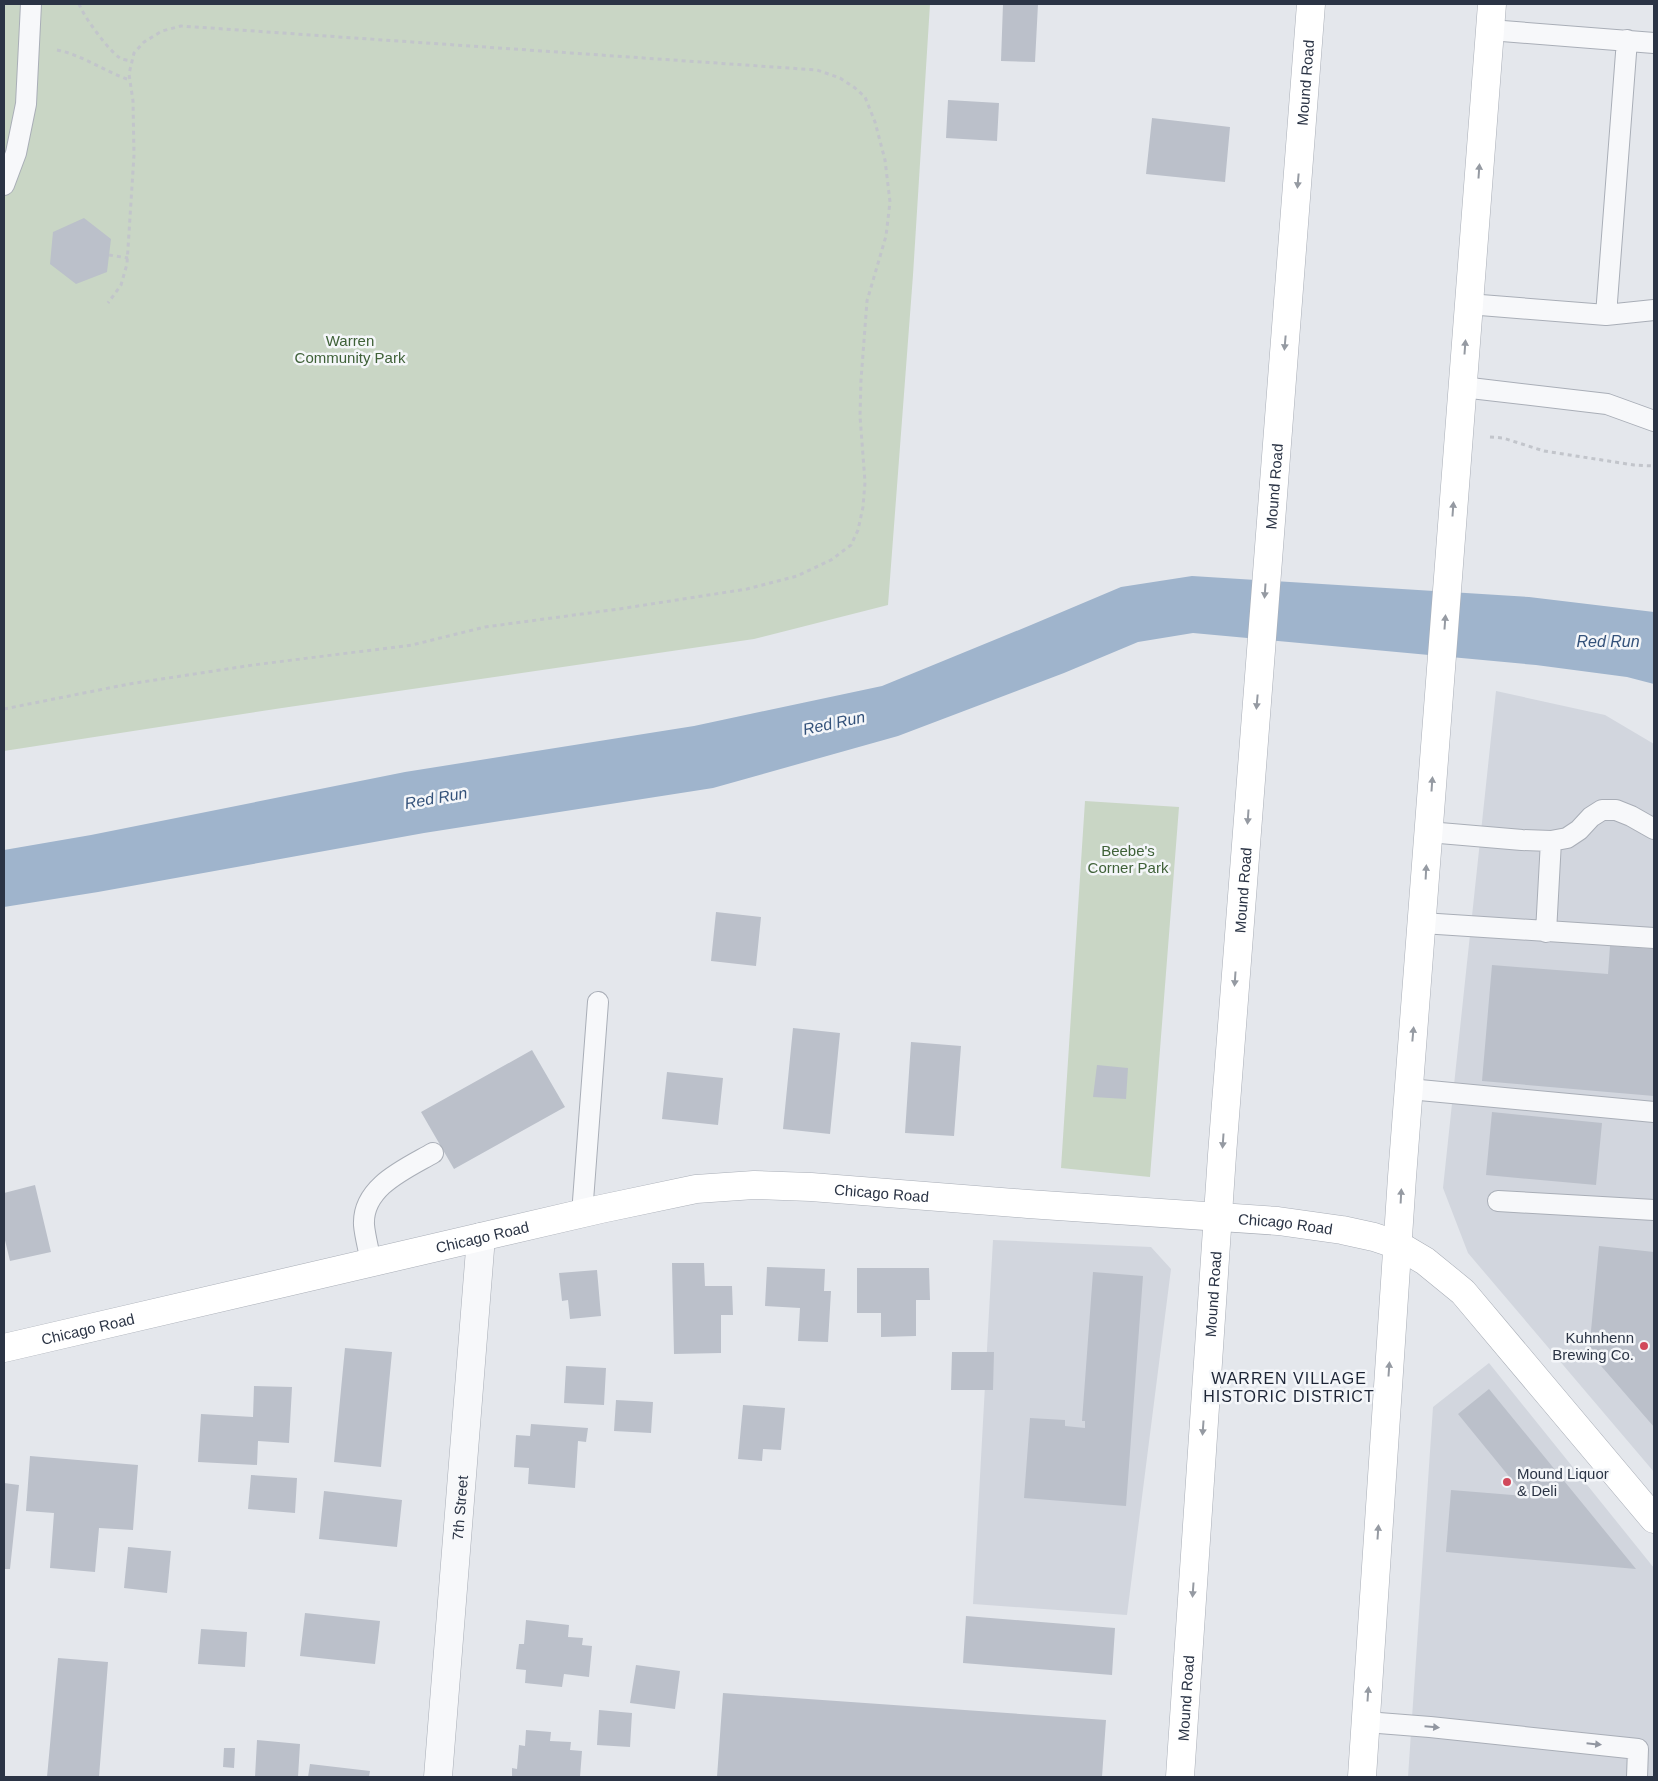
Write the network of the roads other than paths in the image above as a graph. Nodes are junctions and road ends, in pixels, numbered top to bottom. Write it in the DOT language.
graph roads {
  1 [pos="31,4"];
  2 [pos="1311,4"];
  3 [pos="1491,17"];
  4 [pos="1627,40"];
  5 [pos="1654,43"];
  6 [pos="4,185"];
  7 [pos="1468,304"];
  8 [pos="1654,310"];
  9 [pos="1606,315"];
  10 [pos="1462,387"];
  11 [pos="1654,421"];
  12 [pos="1654,830"];
  13 [pos="1428,832"];
  14 [pos="1551,841"];
  15 [pos="1422,923"];
  16 [pos="1546,932"];
  17 [pos="1654,938"];
  18 [pos="598,1002"];
  19 [pos="1409,1089"];
  20 [pos="1654,1112"];
  21 [pos="432,1153"];
  22 [pos="1498,1201"];
  23 [pos="1654,1210"];
  24 [pos="582,1214"];
  25 [pos="1218,1216"];
  26 [pos="481,1237"];
  27 [pos="1398,1245"];
  28 [pos="371,1263"];
  29 [pos="4,1348"];
  30 [pos="1654,1519"];
  31 [pos="1366,1722"];
  32 [pos="438,1777"];
  33 [pos="1180,1777"];
  34 [pos="1362,1777"];
  35 [pos="1637,1777"];
  1 -- 6 [label="lane"];
  2 -- 25 [label="main road, Mound Road, one-way"];
  3 -- 4 [label="lane"];
  7 -- 3 [label="main road, one-way"];
  4 -- 5 [label="lane"];
  4 -- 9 [label="lane"];
  7 -- 9 [label="lane"];
  10 -- 7 [label="main road, one-way"];
  8 -- 9 [label="lane"];
  10 -- 11 [label="lane"];
  13 -- 10 [label="main road, one-way"];
  12 -- 14 [label="lane"];
  13 -- 14 [label="lane"];
  15 -- 13 [label="main road, one-way"];
  14 -- 16 [label="lane"];
  15 -- 16 [label="lane"];
  19 -- 15 [label="main road, one-way"];
  16 -- 17 [label="lane"];
  18 -- 24 [label="lane"];
  19 -- 20 [label="lane"];
  27 -- 19 [label="main road, one-way"];
  21 -- 28 [label="lane"];
  22 -- 23 [label="lane"];
  24 -- 25 [label="main road, Chicago Road"];
  24 -- 26 [label="main road, Chicago Road"];
  25 -- 27 [label="main road, Chicago Road"];
  25 -- 33 [label="main road, Mound Road, one-way"];
  26 -- 28 [label="main road, Chicago Road"];
  26 -- 32 [label="street, 7th Street"];
  27 -- 30 [label="main road, Chicago Road"];
  31 -- 27 [label="main road, one-way"];
  28 -- 29 [label="main road, Chicago Road"];
  31 -- 34 [label="main road"];
  31 -- 35 [label="lane, one-way"];
}
